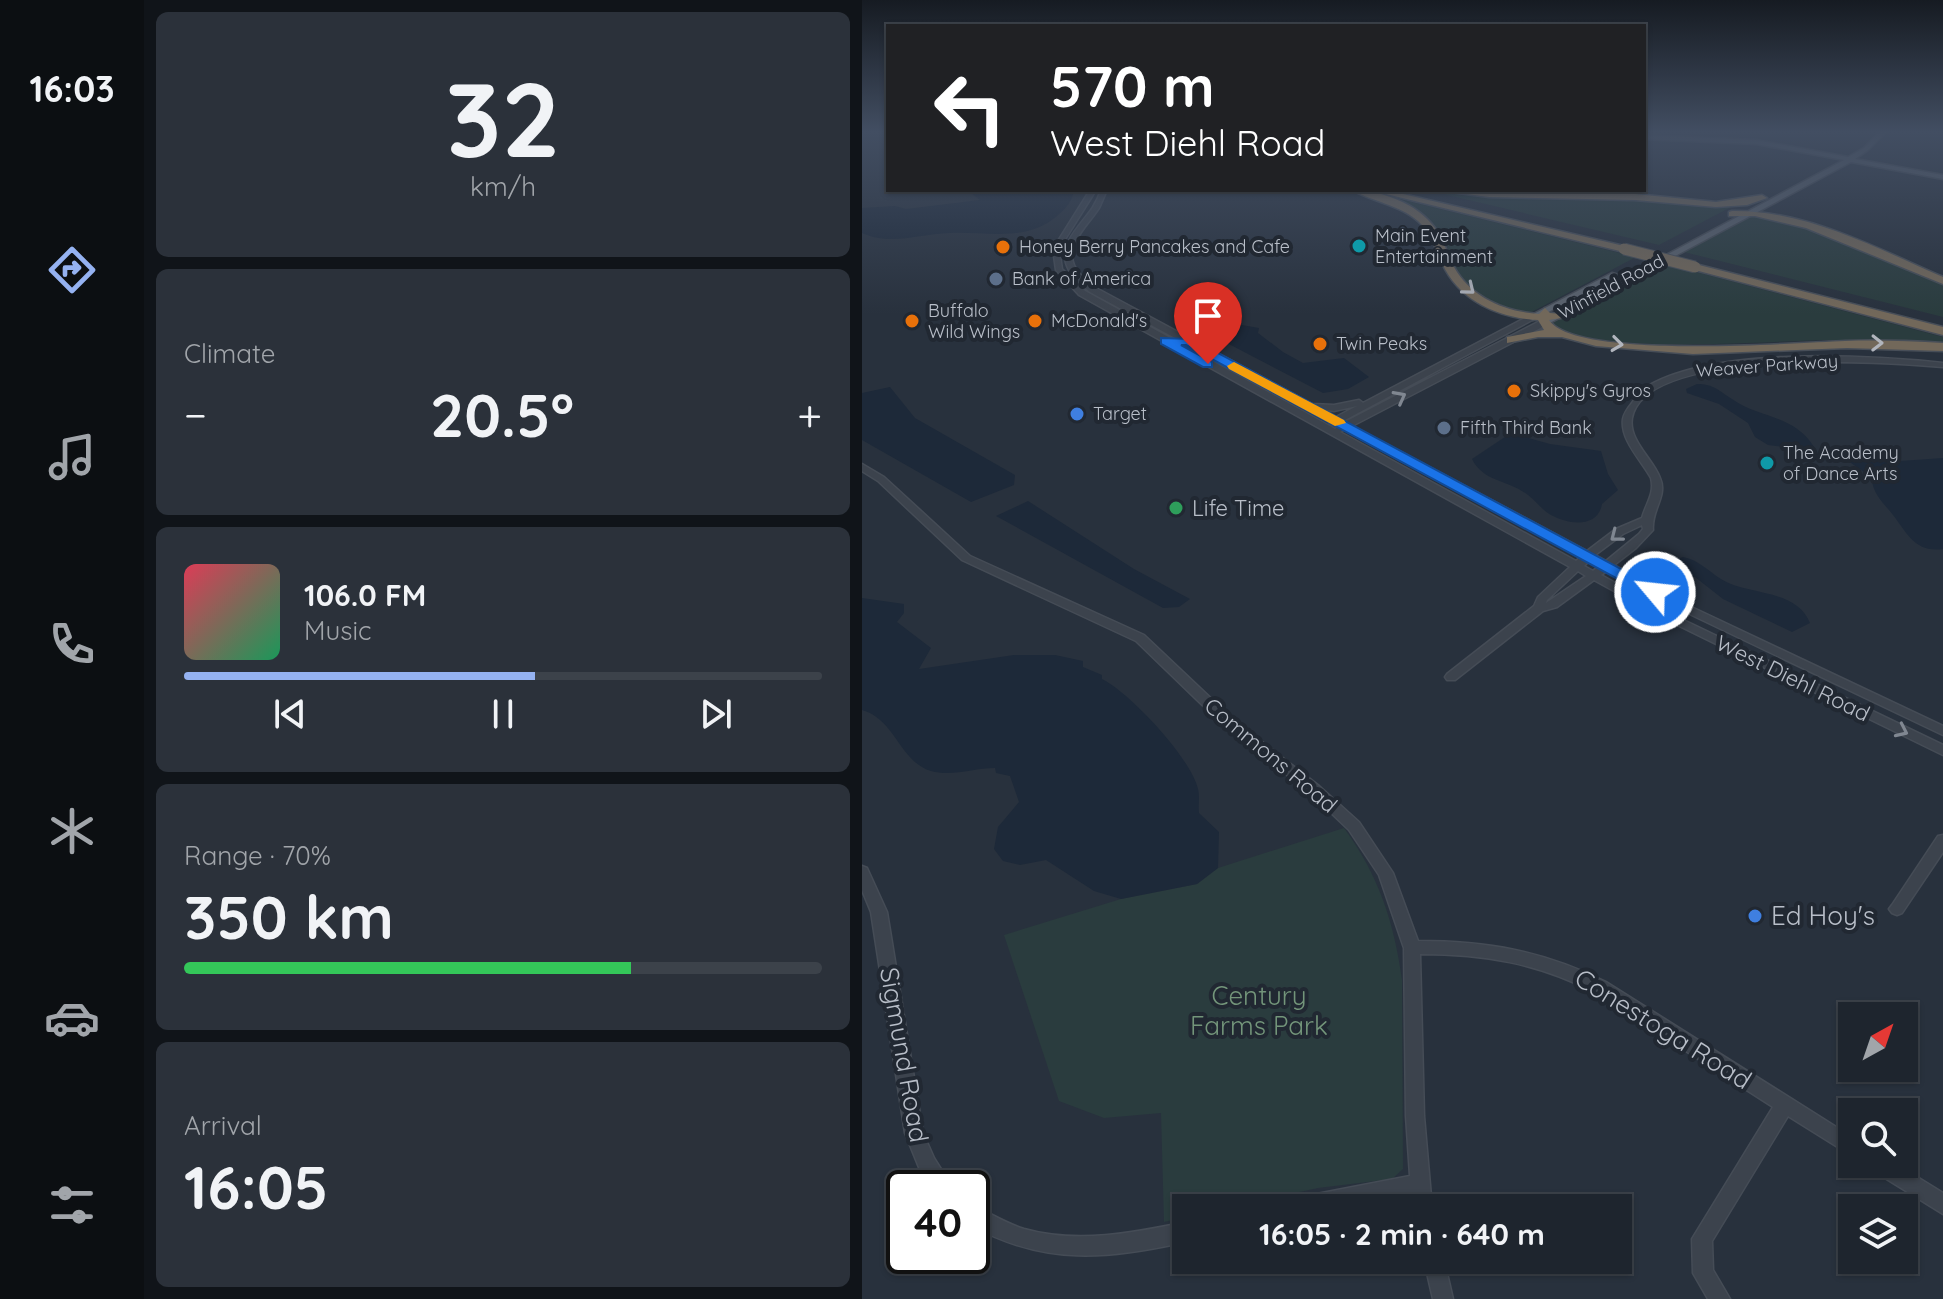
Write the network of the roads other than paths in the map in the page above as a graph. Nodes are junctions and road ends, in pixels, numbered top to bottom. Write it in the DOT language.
graph roads {
  1 [pos="1091,193"];
  2 [pos="1102,193"];
  3 [pos="1365,193"];
  4 [pos="1389,193"];
  5 [pos="1420,193"];
  6 [pos="1469,193"];
  7 [pos="1781,193"];
  8 [pos="1767,200"];
  9 [pos="1722,204"];
  10 [pos="1743,213"];
  11 [pos="1787,221"];
  12 [pos="1700,264"];
  13 [pos="1943,281"];
  14 [pos="1510,314"];
  15 [pos="1543,317"];
  16 [pos="1943,322"];
  17 [pos="1943,331"];
  18 [pos="1512,334"];
  19 [pos="1563,334"];
  20 [pos="1165,341"];
  21 [pos="1188,341"];
  22 [pos="1151,346"];
  23 [pos="1943,347"];
  24 [pos="1943,365"];
  25 [pos="1385,393"];
  26 [pos="1302,403"];
  27 [pos="1363,417"];
  28 [pos="1334,426"];
  29 [pos="1370,440"];
  30 [pos="862,467"];
  31 [pos="1646,520"];
  32 [pos="1589,557"];
  33 [pos="1604,565"];
  34 [pos="1578,567"];
  35 [pos="1592,574"];
  36 [pos="1539,608"];
  37 [pos="1451,677"];
  38 [pos="1943,731"];
  39 [pos="1943,750"];
  40 [pos="1943,840"];
  41 [pos="862,872"];
  42 [pos="1897,909"];
  43 [pos="1412,948"];
  44 [pos="1785,1104"];
  45 [pos="1838,1138"];
  46 [pos="931,1170"];
  47 [pos="1901,1178"];
  48 [pos="1419,1184"];
  49 [pos="1368,1194"];
  50 [pos="1420,1194"];
  51 [pos="1943,1204"];
  52 [pos="990,1224"];
  53 [pos="1172,1235"];
  54 [pos="1437,1274"];
  55 [pos="1443,1299"];
  56 [pos="1720,1299"];
  1 -- 20 [label="street, West Diehl Road"];
  2 -- 21 [label="street, West Diehl Road"];
  3 -- 14 [label="highway, one-way"];
  4 -- 12 [label="highway, bridge"];
  5 -- 12 [label="highway"];
  6 -- 9 [label="highway"];
  7 -- 8 [label="main road, Winfield Road"];
  8 -- 9 [label="highway"];
  8 -- 10 [label="main road, Winfield Road"];
  8 -- 11 [label="highway"];
  9 -- 10 [label="highway"];
  10 -- 11 [label="highway"];
  10 -- 15 [label="main road, Winfield Road"];
  11 -- 13 [label="highway"];
  12 -- 16 [label="highway"];
  12 -- 17 [label="highway"];
  14 -- 15 [label="highway"];
  14 -- 18 [label="highway"];
  15 -- 18 [label="street, Winfield Road"];
  15 -- 18 [label="street, Winfield Road"];
  15 -- 19 [label="highway"];
  18 -- 19 [label="highway"];
  18 -- 25 [label="street, Winfield Road"];
  27 -- 18 [label="street, Winfield Road, one-way"];
  19 -- 23 [label="highway, one-way"];
  20 -- 21 [label="street"];
  20 -- 22 [label="street"];
  20 -- 28 [label="street, West Diehl Road"];
  21 -- 26 [label="street, West Diehl Road"];
  24 -- 31 [label="street, Weaver Parkway"];
  25 -- 26 [label="street"];
  25 -- 28 [label="street, Winfield Road"];
  26 -- 28 [label="street, West Diehl Road"];
  27 -- 28 [label="street, Winfield Road"];
  27 -- 29 [label="street"];
  28 -- 29 [label="street, West Diehl Road"];
  28 -- 34 [label="street, West Diehl Road"];
  29 -- 32 [label="street, West Diehl Road"];
  30 -- 43 [label="street, Commons Road"];
  31 -- 32 [label="street, one-way"];
  31 -- 33 [label="street, Weaver Parkway"];
  32 -- 33 [label="street, West Diehl Road"];
  32 -- 34 [label="street"];
  33 -- 35 [label="street"];
  33 -- 38 [label="street, West Diehl Road"];
  34 -- 35 [label="street, West Diehl Road"];
  34 -- 36 [label="street"];
  35 -- 36 [label="street"];
  35 -- 39 [label="street, West Diehl Road, one-way"];
  36 -- 37 [label="street"];
  40 -- 42 [label="street"];
  41 -- 46 [label="street, Sigmund Road"];
  43 -- 44 [label="street, Conestoga Road"];
  43 -- 48 [label="street, Commons Road"];
  44 -- 45 [label="street, Conestoga Road"];
  44 -- 56 [label="street"];
  47 -- 51 [label="street"];
  48 -- 49 [label="street"];
  48 -- 50 [label="street, Commons Road"];
  52 -- 53 [label="street"];
  54 -- 55 [label="street"];
}
